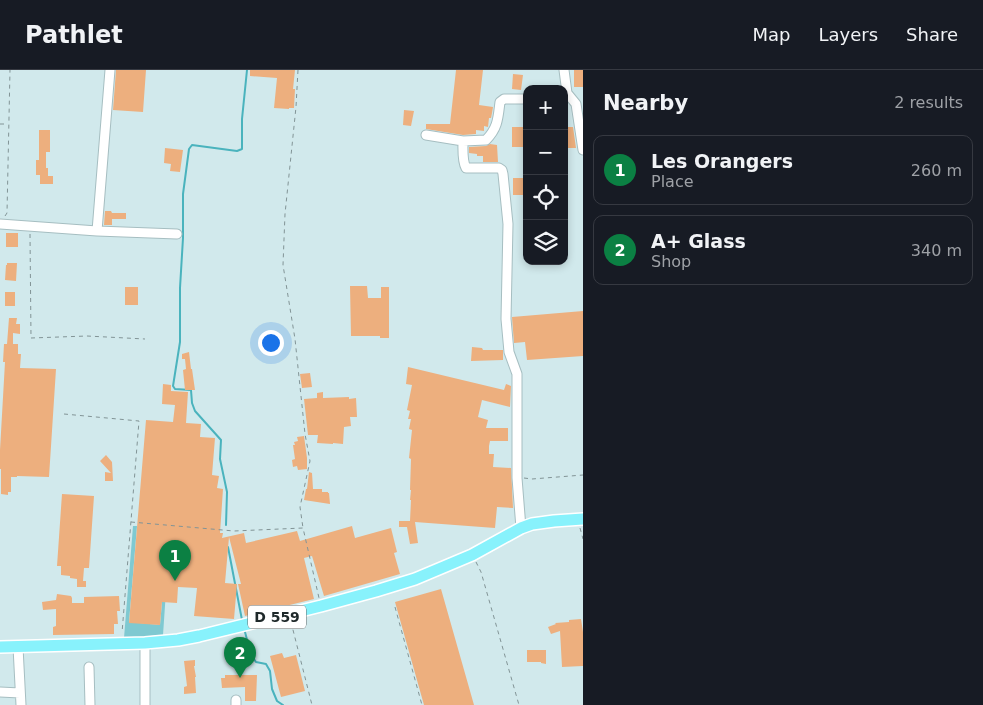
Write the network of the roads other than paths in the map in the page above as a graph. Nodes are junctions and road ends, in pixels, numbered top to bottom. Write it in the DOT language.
graph roads {
  1 [pos="110,70"];
  2 [pos="564,70"];
  3 [pos="523,99"];
  4 [pos="569,100"];
  5 [pos="426,135"];
  6 [pos="463,141"];
  7 [pos="583,150"];
  8 [pos="0,221"];
  9 [pos="97,231"];
  10 [pos="177,234"];
  11 [pos="581,520"];
  12 [pos="521,528"];
  13 [pos="145,643"];
  14 [pos="18,646"];
  15 [pos="0,647"];
  16 [pos="89,667"];
  17 [pos="0,692"];
  18 [pos="20,693"];
  19 [pos="21,705"];
  20 [pos="90,705"];
  21 [pos="145,705"];
  1 -- 9 [label="street"];
  2 -- 4 [label="street"];
  3 -- 6 [label="street"];
  4 -- 7 [label="street"];
  5 -- 6 [label="street"];
  6 -- 12 [label="street"];
  8 -- 9 [label="street"];
  9 -- 10 [label="street"];
  11 -- 12 [label="main road, D 559"];
  12 -- 13 [label="main road, D 559"];
  13 -- 14 [label="main road, D 559"];
  13 -- 21 [label="street"];
  14 -- 15 [label="main road, D 559"];
  14 -- 18 [label="street"];
  16 -- 20 [label="street"];
  17 -- 18 [label="street"];
  18 -- 19 [label="street"];
}
